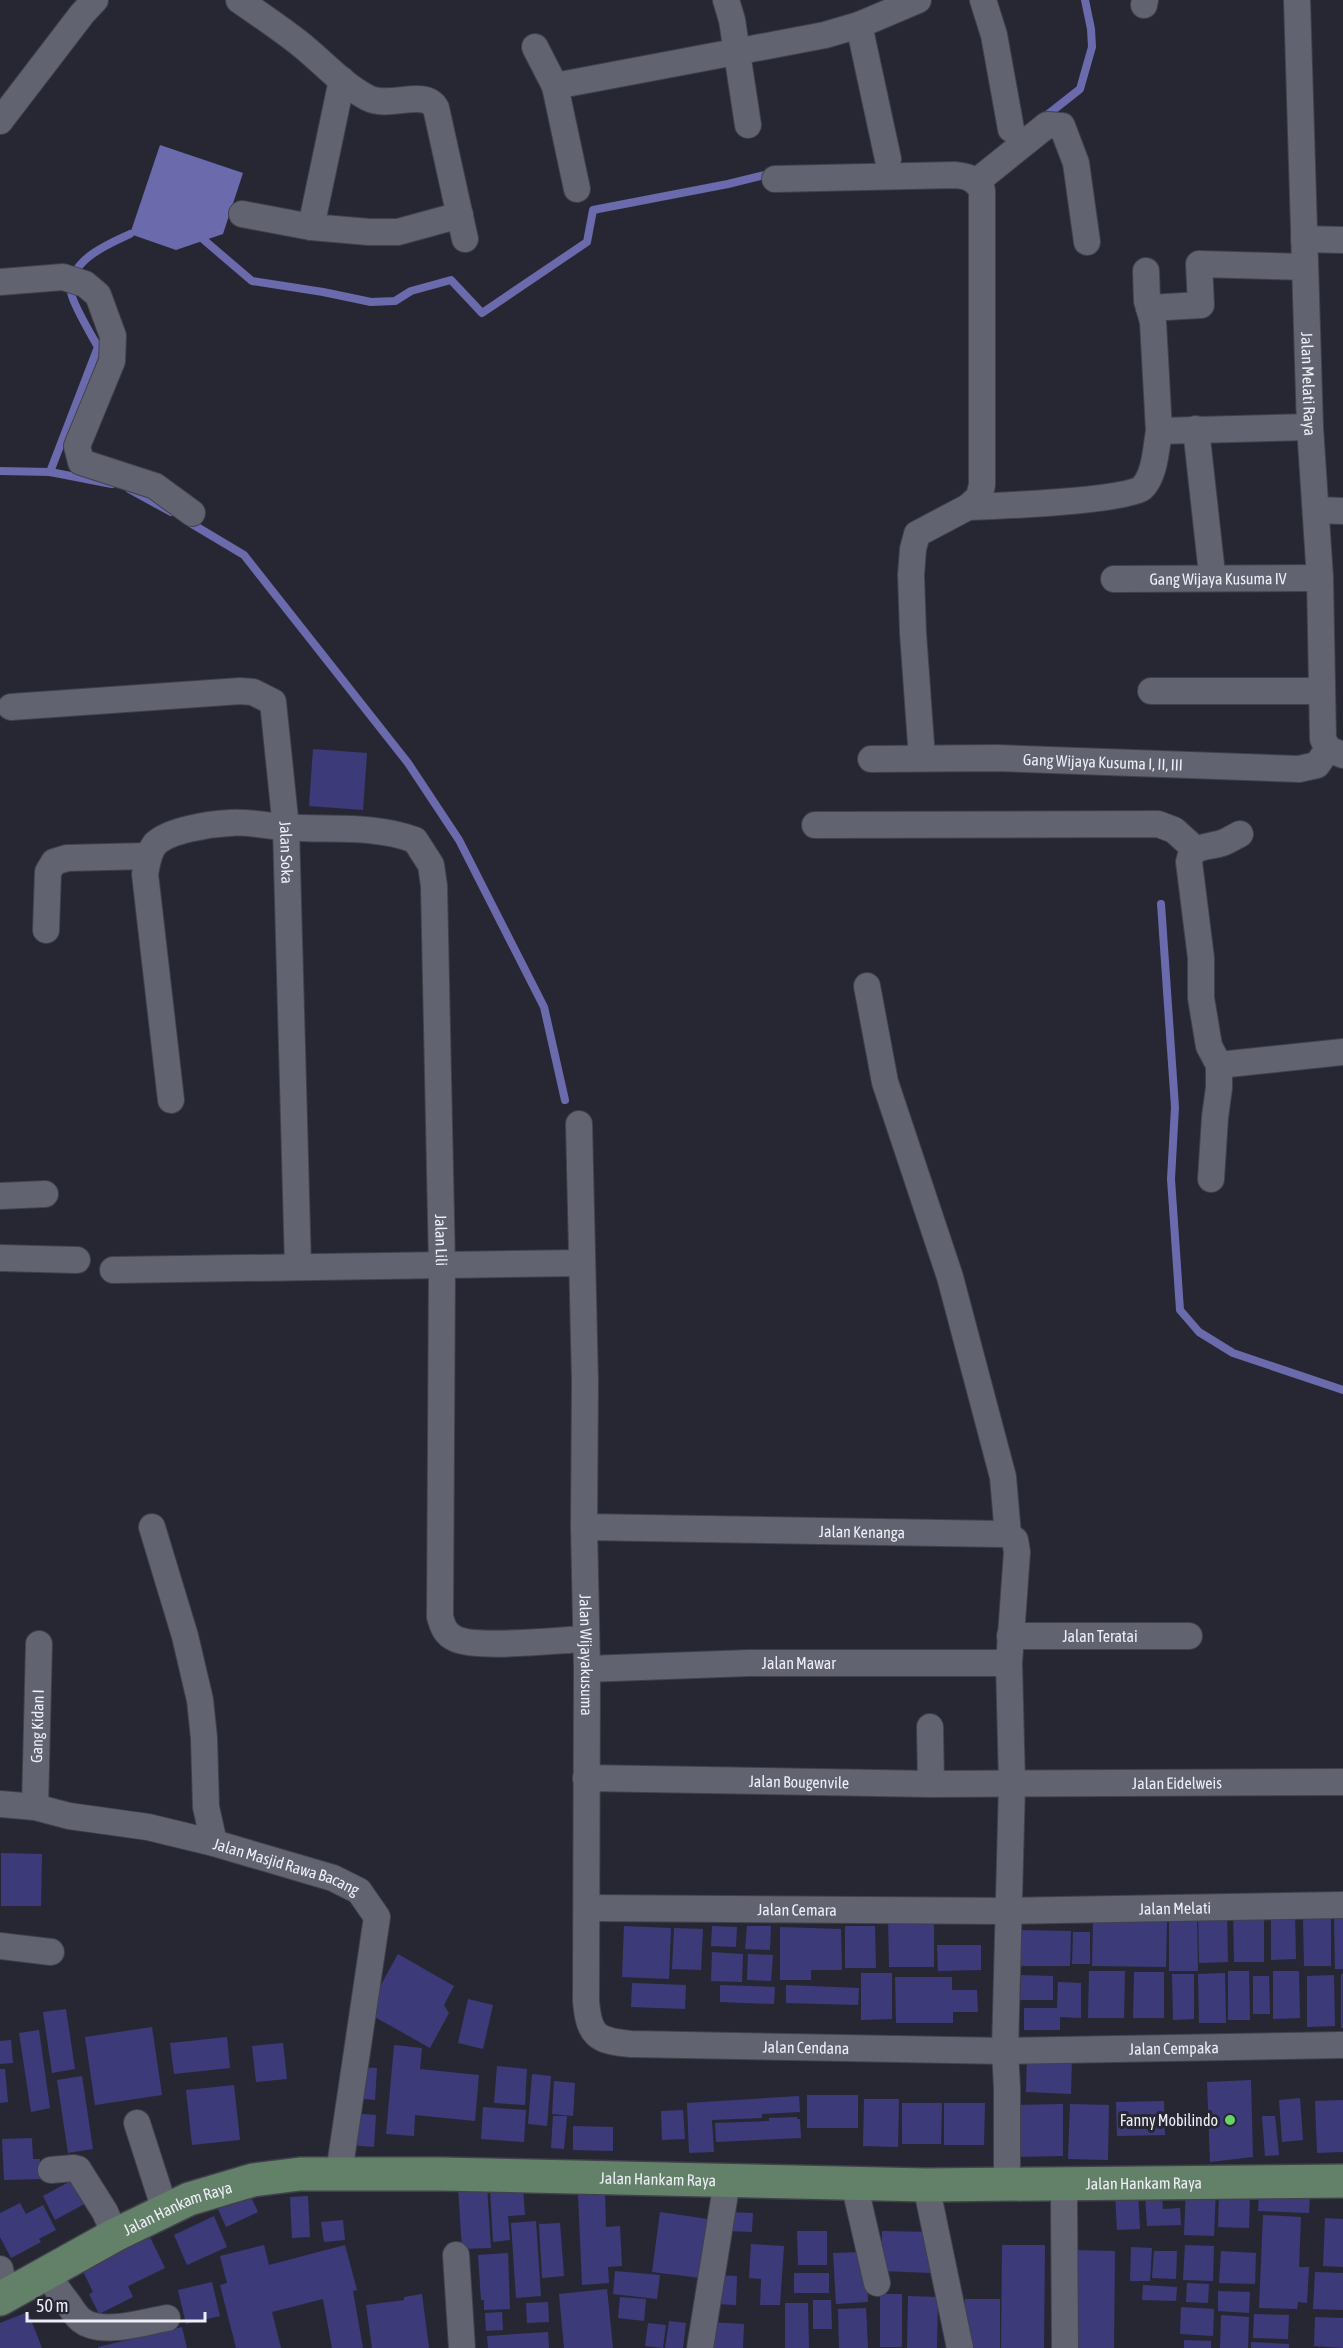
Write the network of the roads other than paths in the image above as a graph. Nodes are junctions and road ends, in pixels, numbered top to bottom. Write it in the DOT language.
graph roads {
  1 [pos="95,0"];
  2 [pos="239,0"];
  3 [pos="726,0"];
  4 [pos="918,0"];
  5 [pos="983,0"];
  6 [pos="1297,0"];
  7 [pos="859,25"];
  8 [pos="535,47"];
  9 [pos="738,52"];
  10 [pos="342,80"];
  11 [pos="555,86"];
  12 [pos="0,121"];
  13 [pos="748,125"];
  14 [pos="1011,129"];
  15 [pos="888,159"];
  16 [pos="776,179"];
  17 [pos="976,182"];
  18 [pos="577,189"];
  19 [pos="242,214"];
  20 [pos="311,226"];
  21 [pos="1304,239"];
  22 [pos="1343,240"];
  23 [pos="1087,242"];
  24 [pos="1305,267"];
  25 [pos="1146,271"];
  26 [pos="0,282"];
  27 [pos="1149,308"];
  28 [pos="1310,427"];
  29 [pos="1196,429"];
  30 [pos="1159,431"];
  31 [pos="968,507"];
  32 [pos="1317,510"];
  33 [pos="1343,511"];
  34 [pos="192,513"];
  35 [pos="1211,566"];
  36 [pos="1320,578"];
  37 [pos="1114,579"];
  38 [pos="1151,691"];
  39 [pos="1322,691"];
  40 [pos="11,707"];
  41 [pos="1336,752"];
  42 [pos="922,758"];
  43 [pos="871,759"];
  44 [pos="815,825"];
  45 [pos="285,828"];
  46 [pos="1240,834"];
  47 [pos="1195,849"];
  48 [pos="148,856"];
  49 [pos="46,930"];
  50 [pos="867,986"];
  51 [pos="1343,1052"];
  52 [pos="1219,1065"];
  53 [pos="171,1100"];
  54 [pos="579,1124"];
  55 [pos="1211,1179"];
  56 [pos="45,1194"];
  57 [pos="0,1196"];
  58 [pos="0,1258"];
  59 [pos="77,1260"];
  60 [pos="581,1263"];
  61 [pos="442,1265"];
  62 [pos="298,1267"];
  63 [pos="113,1270"];
  64 [pos="152,1527"];
  65 [pos="584,1527"];
  66 [pos="1008,1535"];
  67 [pos="1010,1636"];
  68 [pos="1189,1636"];
  69 [pos="586,1639"];
  70 [pos="39,1644"];
  71 [pos="1009,1663"];
  72 [pos="587,1669"];
  73 [pos="930,1727"];
  74 [pos="586,1778"];
  75 [pos="1343,1782"];
  76 [pos="931,1784"];
  77 [pos="1012,1784"];
  78 [pos="0,1804"];
  79 [pos="35,1807"];
  80 [pos="214,1843"];
  81 [pos="1343,1905"];
  82 [pos="586,1908"];
  83 [pos="1007,1911"];
  84 [pos="0,1946"];
  85 [pos="51,1952"];
  86 [pos="605,2040"];
  87 [pos="1343,2045"];
  88 [pos="1005,2051"];
  89 [pos="137,2123"];
  90 [pos="51,2170"];
  91 [pos="339,2173"];
  92 [pos="727,2181"];
  93 [pos="1343,2181"];
  94 [pos="854,2183"];
  95 [pos="1066,2183"];
  96 [pos="1007,2184"];
  97 [pos="926,2185"];
  98 [pos="165,2210"];
  99 [pos="106,2217"];
  100 [pos="456,2255"];
  101 [pos="48,2271"];
  102 [pos="877,2283"];
  103 [pos="2,2288"];
  104 [pos="167,2318"];
  105 [pos="462,2348"];
  106 [pos="700,2348"];
  107 [pos="960,2348"];
  108 [pos="1065,2348"];
  1 -- 12 [label="street"];
  2 -- 10 [label="street"];
  3 -- 9 [label="street"];
  4 -- 7 [label="street"];
  5 -- 14 [label="street"];
  6 -- 21 [label="street, Jalan Melati Raya"];
  7 -- 9 [label="street"];
  7 -- 15 [label="street"];
  8 -- 11 [label="street"];
  9 -- 11 [label="street"];
  9 -- 13 [label="street"];
  10 -- 20 [label="street"];
  10 -- 20 [label="street"];
  11 -- 18 [label="street"];
  16 -- 17 [label="street"];
  17 -- 23 [label="street"];
  17 -- 31 [label="street"];
  19 -- 20 [label="street"];
  21 -- 22 [label="street"];
  21 -- 24 [label="street, Jalan Melati Raya"];
  24 -- 27 [label="street"];
  24 -- 28 [label="street, Jalan Melati Raya"];
  25 -- 27 [label="street"];
  26 -- 34 [label="street"];
  27 -- 30 [label="street"];
  28 -- 29 [label="street"];
  28 -- 32 [label="street, Jalan Melati Raya"];
  29 -- 30 [label="street"];
  29 -- 35 [label="street"];
  30 -- 31 [label="street"];
  31 -- 42 [label="street"];
  32 -- 33 [label="street"];
  32 -- 36 [label="street, Jalan Melati Raya"];
  36 -- 37 [label="street, Gang Wijaya Kusuma IV"];
  36 -- 39 [label="street, Jalan Melati Raya"];
  38 -- 39 [label="street"];
  39 -- 41 [label="street, Jalan Melati Raya"];
  40 -- 45 [label="street, Jalan Soka"];
  41 -- 42 [label="street, Gang Wijaya Kusuma I, II, III"];
  42 -- 43 [label="street, Gang Wijaya Kusuma I, II, III"];
  44 -- 47 [label="street"];
  45 -- 48 [label="street, Jalan Lili"];
  45 -- 61 [label="street, Jalan Lili"];
  45 -- 62 [label="street, Jalan Soka"];
  46 -- 47 [label="street"];
  47 -- 52 [label="street"];
  48 -- 49 [label="street"];
  48 -- 53 [label="street"];
  50 -- 66 [label="street"];
  51 -- 52 [label="street"];
  52 -- 55 [label="street"];
  54 -- 60 [label="street, Jalan Wijayakusuma"];
  56 -- 57 [label="street"];
  58 -- 59 [label="street"];
  60 -- 61 [label="street"];
  60 -- 65 [label="street, Jalan Wijayakusuma"];
  61 -- 62 [label="street"];
  61 -- 69 [label="street, Jalan Lili"];
  62 -- 63 [label="street"];
  64 -- 80 [label="street"];
  65 -- 66 [label="street, Jalan Kenanga"];
  65 -- 69 [label="street, Jalan Wijayakusuma"];
  66 -- 67 [label="street"];
  67 -- 68 [label="street, Jalan Teratai"];
  67 -- 71 [label="street"];
  69 -- 72 [label="street, Jalan Wijayakusuma"];
  70 -- 79 [label="street, Gang Kidan I"];
  71 -- 72 [label="street, Jalan Mawar"];
  71 -- 77 [label="street"];
  72 -- 74 [label="street, Jalan Wijayakusuma"];
  73 -- 76 [label="street"];
  74 -- 76 [label="street, Jalan Bougenvile"];
  74 -- 82 [label="street, Jalan Wijayakusuma"];
  75 -- 77 [label="street, Jalan Eidelweis"];
  76 -- 77 [label="street, Jalan Bougenvile"];
  77 -- 83 [label="street"];
  78 -- 79 [label="street, Jalan Masjid Rawa Bacang"];
  79 -- 80 [label="street, Jalan Masjid Rawa Bacang"];
  80 -- 91 [label="street, Jalan Masjid Rawa Bacang"];
  81 -- 83 [label="street, Jalan Melati"];
  82 -- 83 [label="street, Jalan Cemara"];
  82 -- 86 [label="street, Jalan Wijayakusuma"];
  83 -- 88 [label="street"];
  84 -- 85 [label="street"];
  86 -- 88 [label="street, Jalan Cendana"];
  87 -- 88 [label="street, Jalan Cempaka"];
  88 -- 96 [label="street"];
  89 -- 98 [label="street"];
  90 -- 99 [label="street"];
  91 -- 92 [label="main road, Jalan Hankam Raya"];
  91 -- 98 [label="main road, Jalan Hankam Raya"];
  92 -- 94 [label="main road, Jalan Hankam Raya"];
  92 -- 106 [label="street"];
  93 -- 95 [label="main road, Jalan Hankam Raya"];
  94 -- 97 [label="main road, Jalan Hankam Raya"];
  94 -- 102 [label="street"];
  95 -- 96 [label="main road, Jalan Hankam Raya"];
  95 -- 108 [label="street"];
  96 -- 97 [label="main road, Jalan Hankam Raya"];
  97 -- 107 [label="street"];
  98 -- 99 [label="main road, Jalan Hankam Raya"];
  99 -- 101 [label="main road, Jalan Hankam Raya"];
  100 -- 105 [label="street"];
  101 -- 103 [label="main road, Jalan Hankam Raya"];
  101 -- 104 [label="street"];
}
